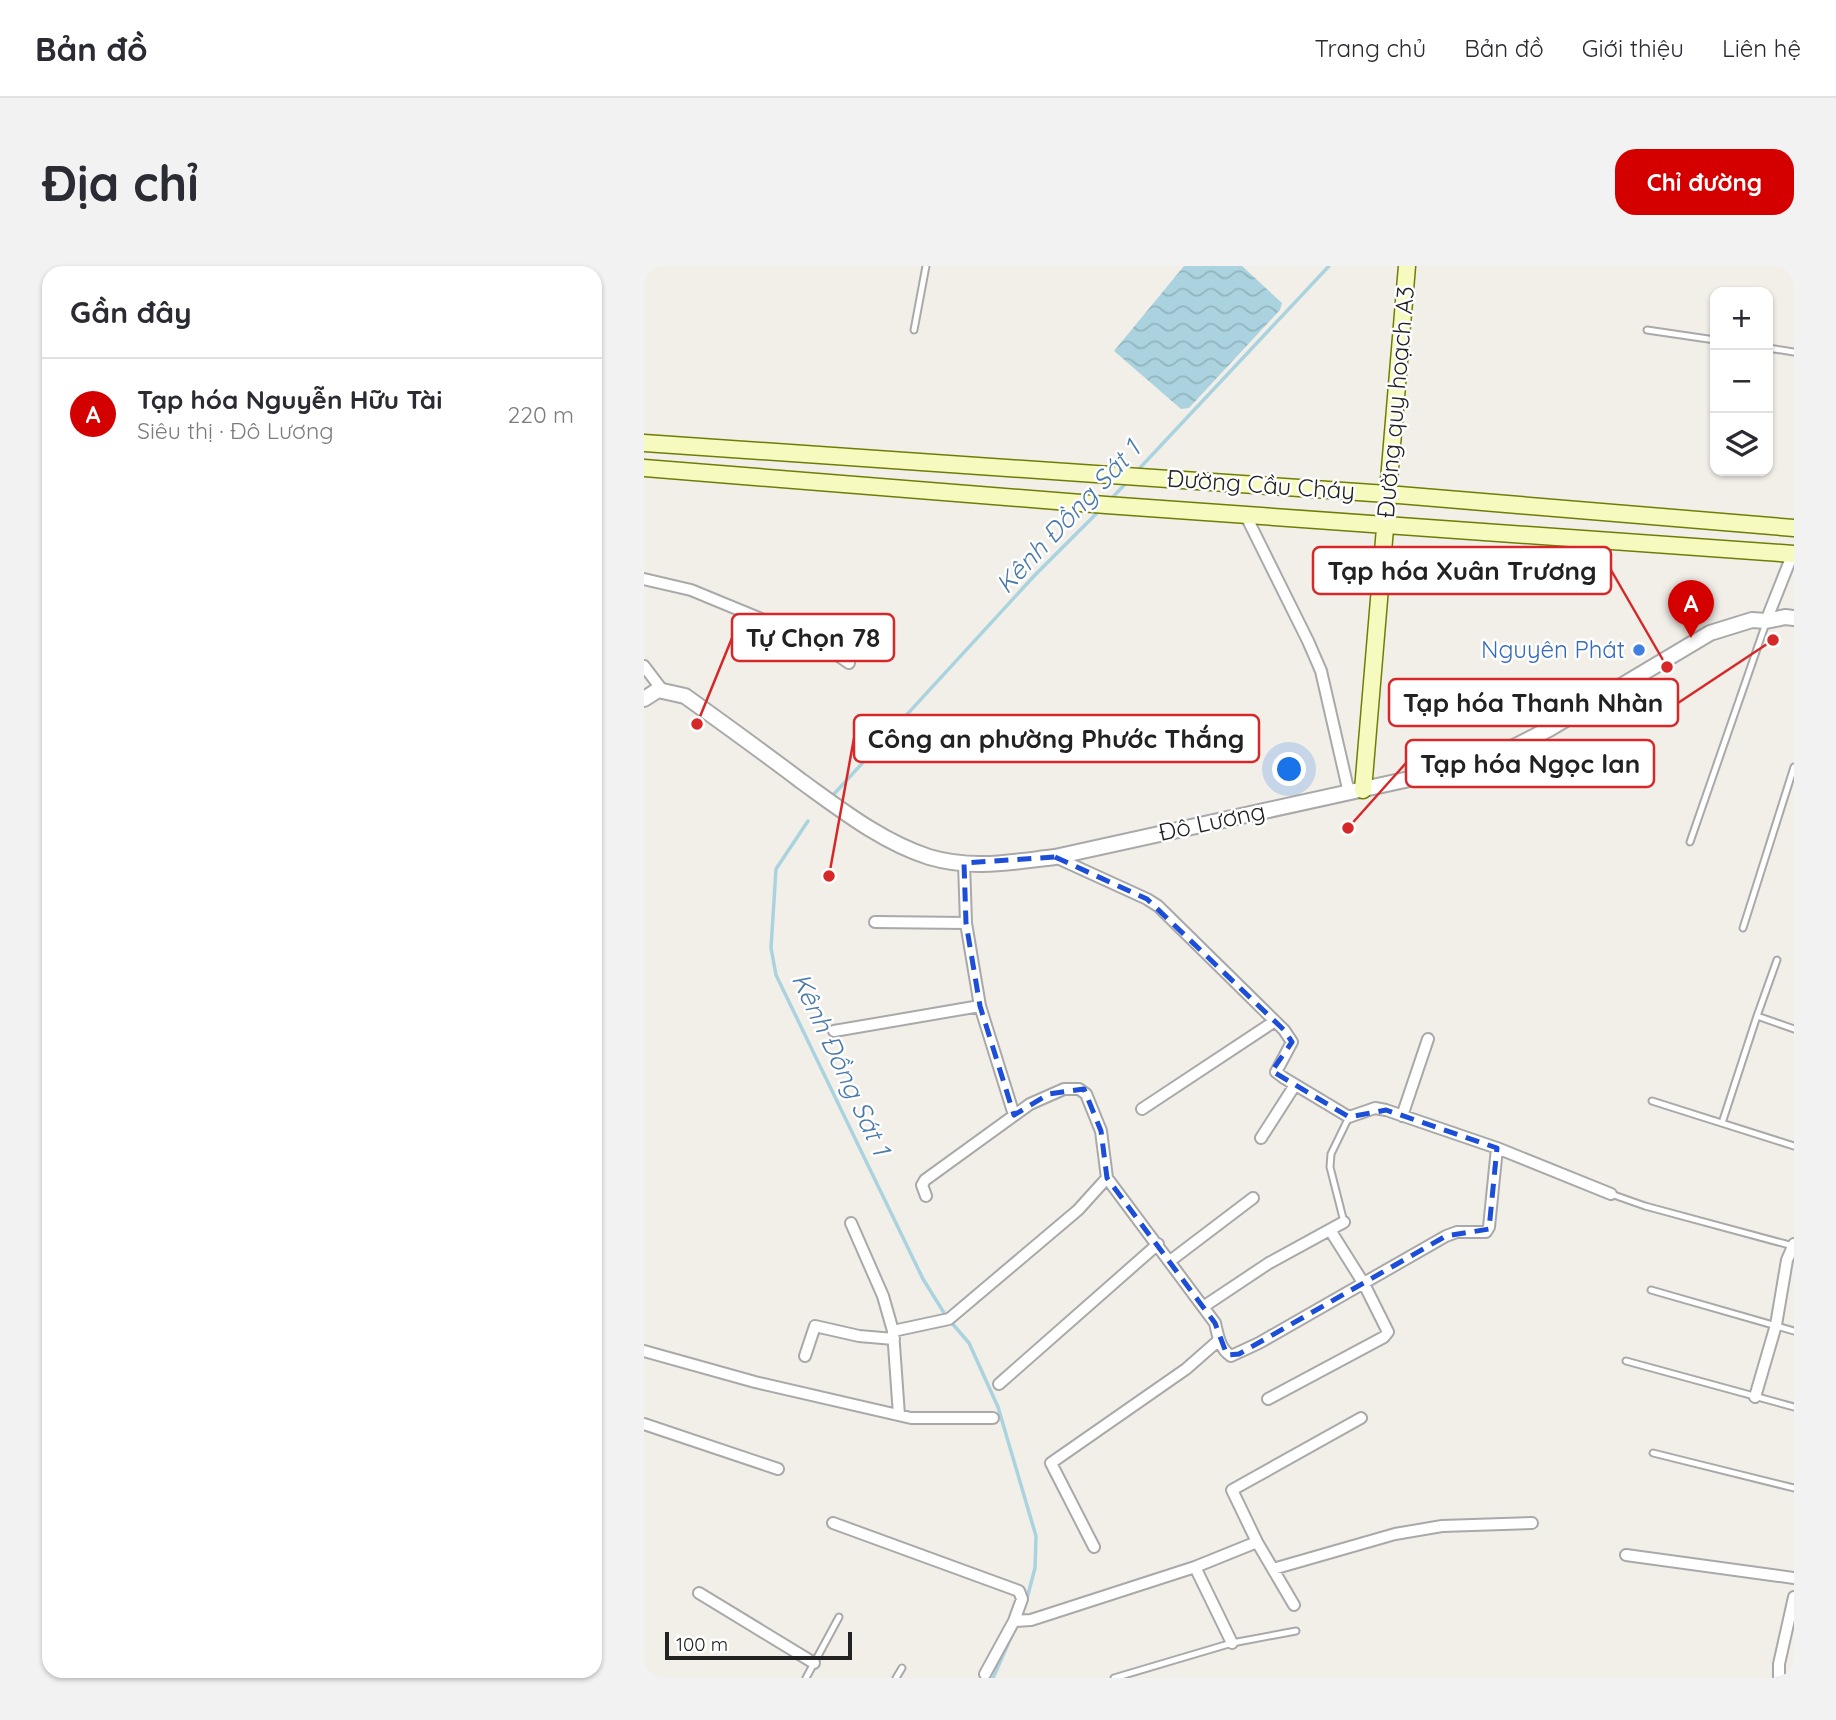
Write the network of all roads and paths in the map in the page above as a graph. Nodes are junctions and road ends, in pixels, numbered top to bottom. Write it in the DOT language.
graph roads {
  1 [pos="926,266"];
  2 [pos="1407,266"];
  3 [pos="914,330"];
  4 [pos="1647,330"];
  5 [pos="1710,339"];
  6 [pos="1773,349"];
  7 [pos="1794,352"];
  8 [pos="647,443"];
  9 [pos="646,468"];
  10 [pos="1387,494"];
  11 [pos="1244,514"];
  12 [pos="1385,523"];
  13 [pos="1794,528"];
  14 [pos="1793,554"];
  15 [pos="644,579"];
  16 [pos="1794,618"];
  17 [pos="1766,621"];
  18 [pos="849,663"];
  19 [pos="644,666"];
  20 [pos="663,691"];
  21 [pos="644,699"];
  22 [pos="1794,767"];
  23 [pos="1356,791"];
  24 [pos="1690,842"];
  25 [pos="1055,857"];
  26 [pos="964,863"];
  27 [pos="875,922"];
  28 [pos="966,923"];
  29 [pos="1743,928"];
  30 [pos="1777,960"];
  31 [pos="980,1006"];
  32 [pos="1757,1016"];
  33 [pos="1275,1021"];
  34 [pos="1794,1029"];
  35 [pos="834,1031"];
  36 [pos="1428,1040"];
  37 [pos="1295,1085"];
  38 [pos="1652,1101"];
  39 [pos="1142,1109"];
  40 [pos="1014,1115"];
  41 [pos="1402,1116"];
  42 [pos="1349,1117"];
  43 [pos="1722,1122"];
  44 [pos="1261,1138"];
  45 [pos="1794,1146"];
  46 [pos="1497,1148"];
  47 [pos="1107,1178"];
  48 [pos="1611,1194"];
  49 [pos="926,1196"];
  50 [pos="1253,1198"];
  51 [pos="1344,1222"];
  52 [pos="851,1223"];
  53 [pos="1330,1230"];
  54 [pos="1158,1244"];
  55 [pos="1794,1246"];
  56 [pos="1170,1261"];
  57 [pos="1364,1284"];
  58 [pos="1651,1290"];
  59 [pos="1203,1307"];
  60 [pos="1776,1325"];
  61 [pos="1794,1331"];
  62 [pos="894,1335"];
  63 [pos="1219,1340"];
  64 [pos="644,1351"];
  65 [pos="805,1356"];
  66 [pos="1626,1362"];
  67 [pos="999,1384"];
  68 [pos="1755,1397"];
  69 [pos="1268,1399"];
  70 [pos="1794,1407"];
  71 [pos="899,1415"];
  72 [pos="993,1418"];
  73 [pos="1361,1418"];
  74 [pos="644,1425"];
  75 [pos="1653,1453"];
  76 [pos="778,1469"];
  77 [pos="1794,1488"];
  78 [pos="833,1523"];
  79 [pos="1532,1523"];
  80 [pos="1257,1542"];
  81 [pos="1094,1547"];
  82 [pos="1626,1555"];
  83 [pos="1195,1567"];
  84 [pos="1273,1569"];
  85 [pos="1794,1578"];
  86 [pos="699,1593"];
  87 [pos="1794,1597"];
  88 [pos="1294,1605"];
  89 [pos="839,1617"];
  90 [pos="1015,1621"];
  91 [pos="1296,1631"];
  92 [pos="1232,1643"];
  93 [pos="814,1663"];
  94 [pos="902,1668"];
  95 [pos="984,1676"];
  96 [pos="806,1678"];
  97 [pos="896,1678"];
  98 [pos="1114,1678"];
  99 [pos="1779,1678"];
  1 -- 3 [label="lane"];
  2 -- 10 [label="main road, Đường quy hoạch A3"];
  4 -- 5 [label="lane"];
  6 -- 7 [label="lane"];
  8 -- 9 [label="main road"];
  8 -- 10 [label="main road, Đường Cầu Cháy"];
  9 -- 11 [label="main road, Đường Cầu Cháy"];
  10 -- 12 [label="main road, Đường quy hoạch A3"];
  10 -- 13 [label="main road, Đường Cầu Cháy"];
  11 -- 12 [label="main road, Đường Cầu Cháy"];
  11 -- 23 [label="street"];
  12 -- 14 [label="main road, Đường Cầu Cháy"];
  12 -- 23 [label="main road, Đường quy hoạch A3"];
  14 -- 17 [label="street"];
  15 -- 18 [label="street"];
  16 -- 17 [label="street, Đô Lương"];
  17 -- 23 [label="street, Đô Lương"];
  17 -- 24 [label="lane"];
  19 -- 20 [label="street"];
  20 -- 21 [label="street"];
  20 -- 26 [label="street, Đô Lương"];
  22 -- 29 [label="lane"];
  23 -- 25 [label="street, Đô Lương"];
  25 -- 26 [label="street, Đô Lương"];
  25 -- 33 [label="street"];
  26 -- 28 [label="street"];
  27 -- 28 [label="street"];
  28 -- 31 [label="street"];
  30 -- 32 [label="lane"];
  31 -- 35 [label="street"];
  31 -- 40 [label="street"];
  32 -- 34 [label="lane"];
  32 -- 43 [label="lane"];
  33 -- 37 [label="street"];
  33 -- 39 [label="street"];
  36 -- 41 [label="street"];
  37 -- 42 [label="street"];
  37 -- 44 [label="street"];
  38 -- 43 [label="lane"];
  40 -- 47 [label="street"];
  40 -- 49 [label="street"];
  41 -- 42 [label="street"];
  41 -- 46 [label="street"];
  42 -- 51 [label="lane"];
  43 -- 45 [label="lane"];
  46 -- 48 [label="street"];
  46 -- 57 [label="street"];
  47 -- 54 [label="street"];
  47 -- 62 [label="street"];
  48 -- 55 [label="lane"];
  50 -- 56 [label="street"];
  51 -- 53 [label="street"];
  52 -- 62 [label="street"];
  53 -- 57 [label="street"];
  53 -- 59 [label="street"];
  54 -- 56 [label="street"];
  54 -- 67 [label="street"];
  55 -- 60 [label="street"];
  56 -- 59 [label="street"];
  57 -- 63 [label="street"];
  57 -- 69 [label="street"];
  58 -- 60 [label="lane"];
  59 -- 63 [label="street"];
  60 -- 61 [label="lane"];
  60 -- 68 [label="street"];
  62 -- 65 [label="street"];
  62 -- 71 [label="street"];
  63 -- 81 [label="street"];
  64 -- 71 [label="street"];
  66 -- 68 [label="lane"];
  68 -- 70 [label="lane"];
  71 -- 72 [label="street"];
  73 -- 80 [label="street"];
  74 -- 76 [label="street"];
  75 -- 77 [label="lane"];
  78 -- 90 [label="street"];
  79 -- 84 [label="street"];
  80 -- 83 [label="street"];
  80 -- 84 [label="street"];
  82 -- 85 [label="street"];
  83 -- 90 [label="street"];
  83 -- 92 [label="street"];
  84 -- 88 [label="street"];
  86 -- 93 [label="street"];
  87 -- 99 [label="street"];
  89 -- 93 [label="lane"];
  90 -- 95 [label="street"];
  91 -- 92 [label="lane"];
  92 -- 98 [label="lane"];
  93 -- 96 [label="lane"];
  94 -- 97 [label="lane"];
}
